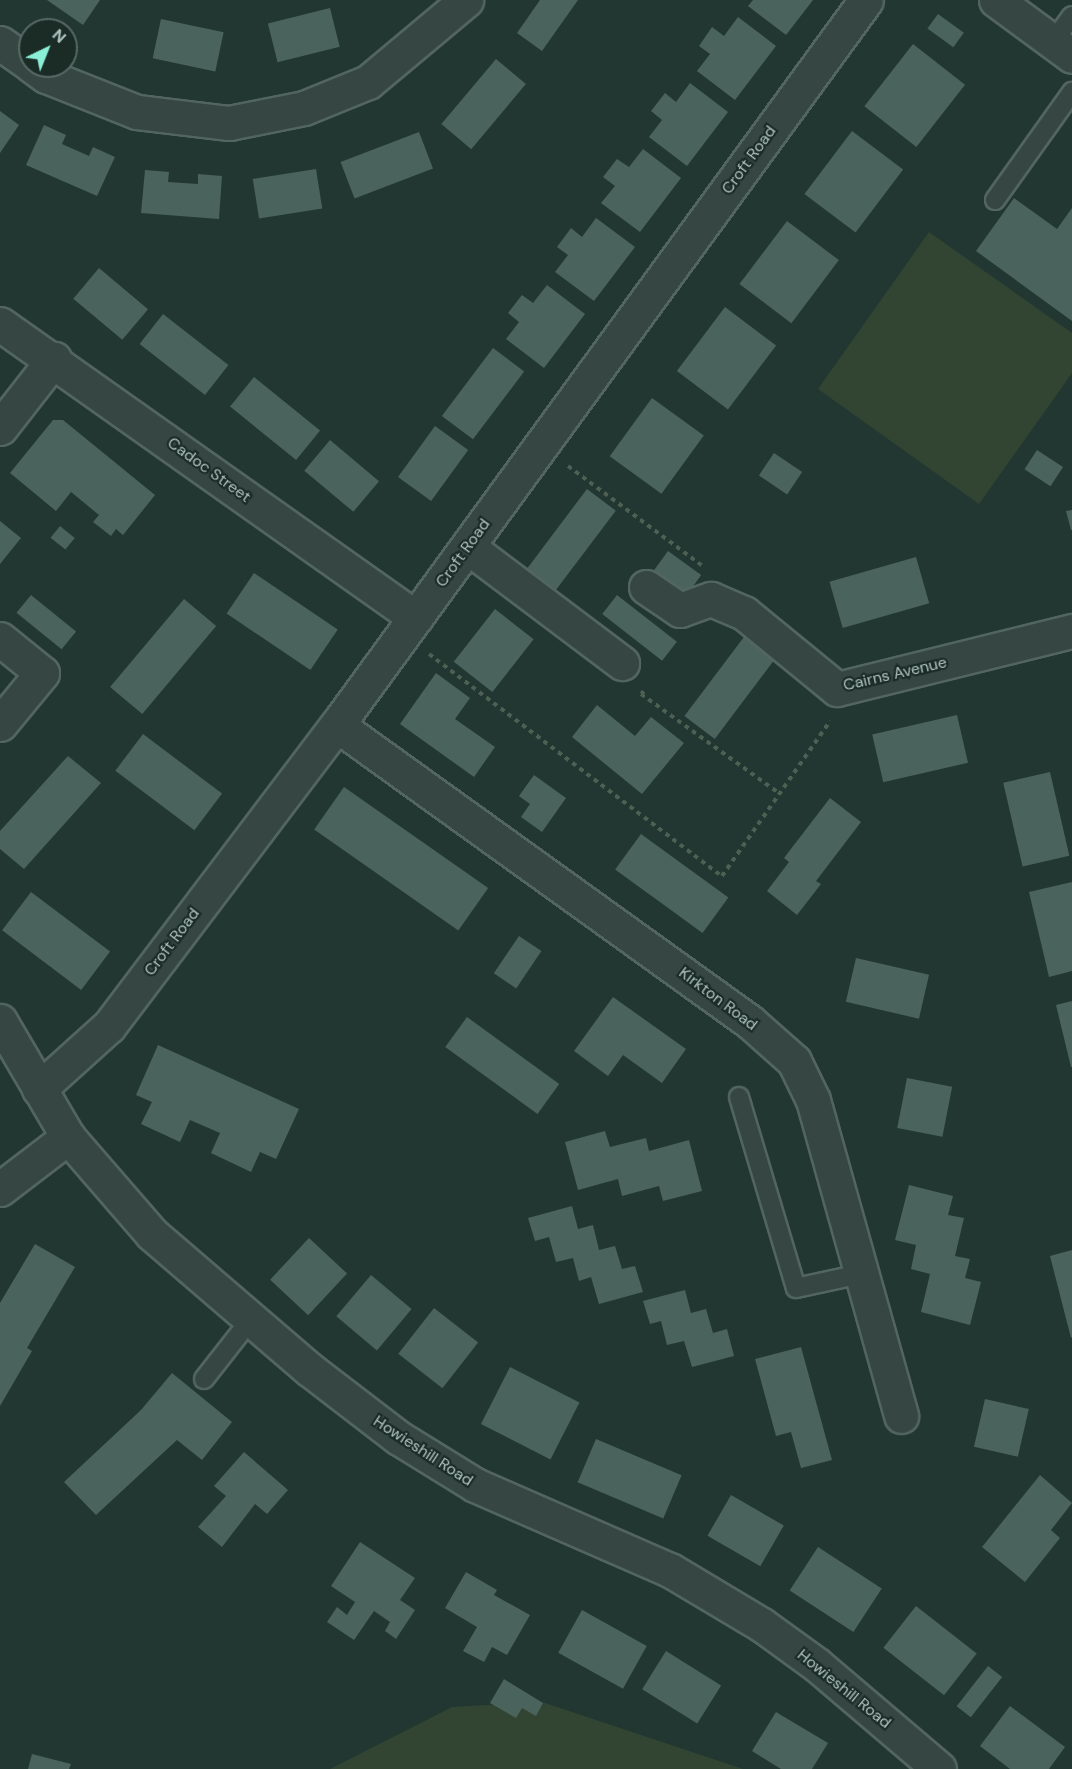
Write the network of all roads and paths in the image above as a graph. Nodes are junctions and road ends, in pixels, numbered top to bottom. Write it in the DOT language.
graph roads {
  1 [pos="466,0"];
  2 [pos="866,0"];
  3 [pos="996,0"];
  4 [pos="1072,16"];
  5 [pos="0,43"];
  6 [pos="1062,49"];
  7 [pos="18,56"];
  8 [pos="51,78"];
  9 [pos="1072,92"];
  10 [pos="995,200"];
  11 [pos="0,324"];
  12 [pos="54,359"];
  13 [pos="0,428"];
  14 [pos="541,446"];
  15 [pos="468,547"];
  16 [pos="713,574"];
  17 [pos="646,587"];
  18 [pos="410,626"];
  19 [pos="1072,631"];
  20 [pos="0,639"];
  21 [pos="622,663"];
  22 [pos="837,689"];
  23 [pos="0,724"];
  24 [pos="338,724"];
  25 [pos="779,793"];
  26 [pos="0,1021"];
  27 [pos="39,1089"];
  28 [pos="739,1097"];
  29 [pos="68,1137"];
  30 [pos="0,1189"];
  31 [pos="861,1274"];
  32 [pos="251,1319"];
  33 [pos="204,1379"];
  34 [pos="901,1416"];
  35 [pos="939,1769"];
  1 -- 8 [label="street"];
  2 -- 14 [label="street, Croft Road"];
  3 -- 6 [label="street"];
  4 -- 6 [label="lane"];
  5 -- 7 [label="street"];
  9 -- 10 [label="lane"];
  11 -- 12 [label="street, Cadoc Street"];
  12 -- 13 [label="street"];
  12 -- 18 [label="street, Cadoc Street"];
  14 -- 15 [label="street, Croft Road"];
  14 -- 16 [label="path"];
  15 -- 18 [label="street, Croft Road"];
  15 -- 21 [label="street"];
  17 -- 22 [label="street, Cairns Avenue"];
  18 -- 24 [label="street, Croft Road"];
  18 -- 25 [label="path"];
  19 -- 22 [label="street, Cairns Avenue"];
  20 -- 23 [label="street"];
  21 -- 25 [label="path"];
  22 -- 25 [label="path"];
  24 -- 27 [label="street, Croft Road"];
  24 -- 31 [label="street, Kirkton Road"];
  26 -- 27 [label="street, Howieshill Road"];
  27 -- 29 [label="street, Howieshill Road"];
  28 -- 31 [label="lane"];
  29 -- 30 [label="street"];
  29 -- 32 [label="street, Howieshill Road"];
  31 -- 34 [label="street, Kirkton Road"];
  32 -- 33 [label="lane"];
  32 -- 35 [label="street, Howieshill Road"];
}
